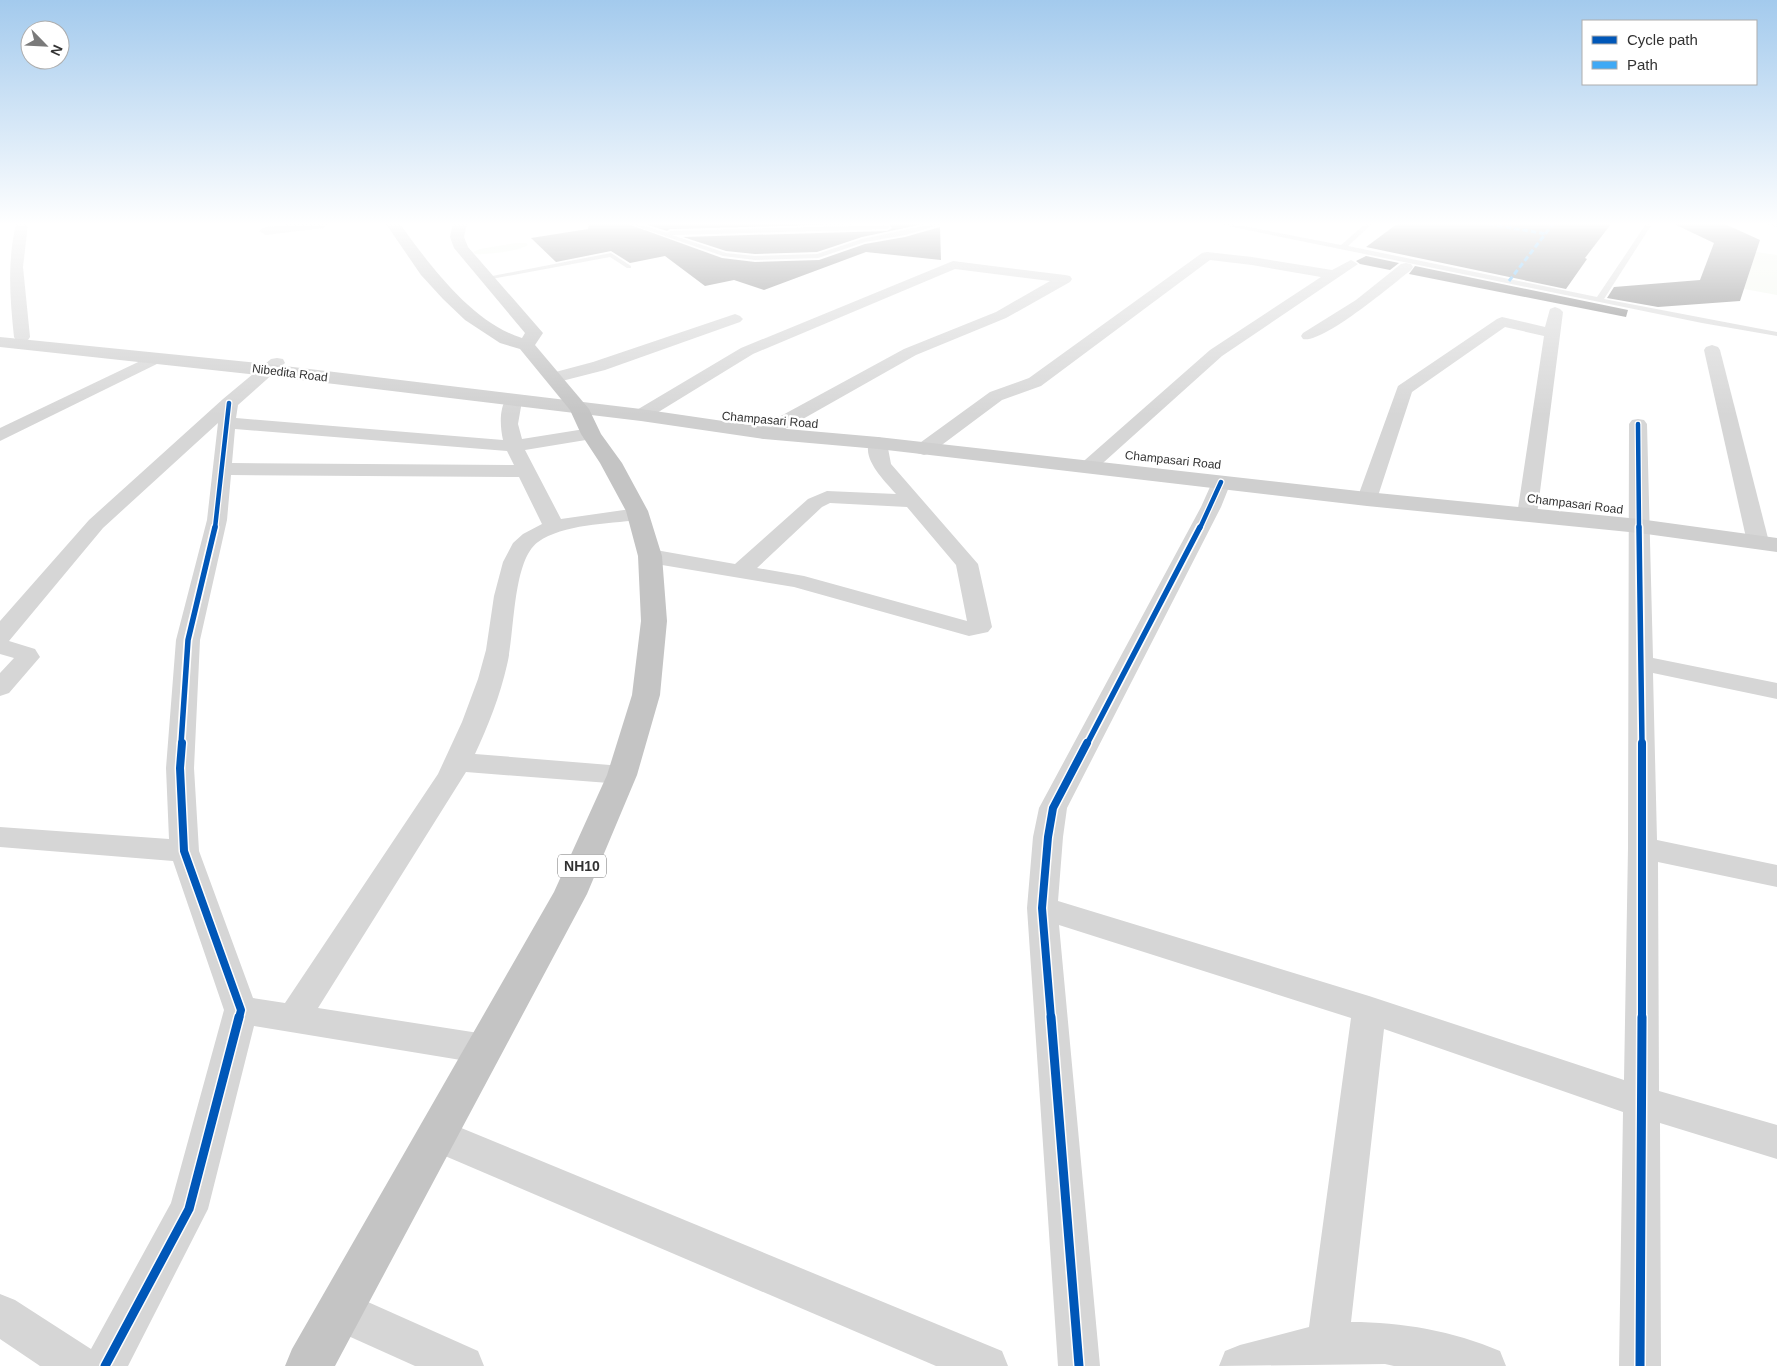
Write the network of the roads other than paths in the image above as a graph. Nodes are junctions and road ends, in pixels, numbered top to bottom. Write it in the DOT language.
graph roads {
  1 [pos="9,288"];
  2 [pos="443,288"];
  3 [pos="495,288"];
  4 [pos="897,288"];
  5 [pos="1049,288"];
  6 [pos="1164,288"];
  7 [pos="1315,288"];
  8 [pos="1379,288"];
  9 [pos="1544,288"];
  10 [pos="1607,288"];
  11 [pos="1600,299"];
  12 [pos="1555,312"];
  13 [pos="735,320"];
  14 [pos="1552,333"];
  15 [pos="1777,334"];
  16 [pos="0,335"];
  17 [pos="1309,336"];
  18 [pos="22,337"];
  19 [pos="0,342"];
  20 [pos="526,345"];
  21 [pos="1712,350"];
  22 [pos="157,358"];
  23 [pos="272,366"];
  24 [pos="513,401"];
  25 [pos="573,404"];
  26 [pos="649,411"];
  27 [pos="228,413"];
  28 [pos="783,422"];
  29 [pos="1638,424"];
  30 [pos="764,433"];
  31 [pos="0,436"];
  32 [pos="942,436"];
  33 [pos="878,443"];
  34 [pos="514,446"];
  35 [pos="924,449"];
  36 [pos="1103,453"];
  37 [pos="1087,467"];
  38 [pos="222,469"];
  39 [pos="526,472"];
  40 [pos="1221,482"];
  41 [pos="1370,490"];
  42 [pos="913,501"];
  43 [pos="1528,507"];
  44 [pos="638,514"];
  45 [pos="1639,518"];
  46 [pos="554,527"];
  47 [pos="1777,531"];
  48 [pos="1763,538"];
  49 [pos="650,556"];
  50 [pos="740,572"];
  51 [pos="0,636"];
  52 [pos="0,646"];
  53 [pos="1641,663"];
  54 [pos="0,688"];
  55 [pos="1777,691"];
  56 [pos="458,762"];
  57 [pos="622,775"];
  58 [pos="0,837"];
  59 [pos="1643,848"];
  60 [pos="184,851"];
  61 [pos="1777,876"];
  62 [pos="1042,908"];
  63 [pos="241,1010"];
  64 [pos="1369,1010"];
  65 [pos="293,1018"];
  66 [pos="486,1049"];
  67 [pos="1642,1102"];
  68 [pos="438,1136"];
  69 [pos="1777,1142"];
  70 [pos="341,1311"];
  71 [pos="0,1314"];
  72 [pos="1328,1343"];
  73 [pos="78,1366"];
  74 [pos="104,1366"];
  75 [pos="309,1366"];
  76 [pos="463,1366"];
  77 [pos="987,1366"];
  78 [pos="1079,1366"];
  79 [pos="1240,1366"];
  80 [pos="1485,1366"];
  81 [pos="1640,1366"];
  1 -- 18 [label="street"];
  2 -- 20 [label="highway"];
  3 -- 20 [label="highway"];
  4 -- 26 [label="street"];
  5 -- 28 [label="street"];
  6 -- 32 [label="street"];
  7 -- 36 [label="street"];
  8 -- 17 [label="street"];
  9 -- 11 [label="lane"];
  10 -- 11 [label="lane"];
  11 -- 15 [label="lane"];
  12 -- 14 [label="street"];
  13 -- 25 [label="street"];
  14 -- 41 [label="street"];
  14 -- 43 [label="street"];
  16 -- 18 [label="main road, Nibedita Road"];
  18 -- 23 [label="main road, Nibedita Road"];
  19 -- 22 [label="main road, Nibedita Road"];
  20 -- 25 [label="highway, NH10"];
  21 -- 48 [label="street"];
  22 -- 23 [label="main road, Nibedita Road"];
  22 -- 31 [label="street"];
  23 -- 24 [label="main road, Nibedita Road"];
  23 -- 25 [label="main road, Nibedita Road"];
  23 -- 27 [label="street"];
  24 -- 25 [label="main road, Nibedita Road"];
  24 -- 34 [label="street"];
  25 -- 26 [label="main road, Champasari Road"];
  25 -- 34 [label="street"];
  25 -- 44 [label="highway, NH10"];
  26 -- 28 [label="main road, Champasari Road"];
  26 -- 30 [label="main road, Champasari Road"];
  27 -- 34 [label="street"];
  27 -- 38 [label="street"];
  27 -- 51 [label="street"];
  28 -- 30 [label="street"];
  28 -- 32 [label="main road, Champasari Road"];
  29 -- 45 [label="street"];
  30 -- 33 [label="main road, Champasari Road"];
  32 -- 35 [label="street"];
  32 -- 36 [label="main road, Champasari Road"];
  33 -- 35 [label="main road, Champasari Road"];
  33 -- 42 [label="street"];
  34 -- 39 [label="street"];
  35 -- 37 [label="main road, Champasari Road"];
  36 -- 37 [label="street"];
  36 -- 41 [label="main road, Champasari Road"];
  37 -- 40 [label="main road, Champasari Road"];
  38 -- 39 [label="street"];
  38 -- 60 [label="street"];
  39 -- 46 [label="street"];
  40 -- 41 [label="main road, Champasari Road"];
  40 -- 62 [label="street"];
  41 -- 43 [label="main road, Champasari Road"];
  42 -- 50 [label="street"];
  42 -- 50 [label="street"];
  43 -- 45 [label="main road, Champasari Road"];
  44 -- 46 [label="street"];
  44 -- 49 [label="highway, NH10"];
  45 -- 48 [label="main road, Champasari Road"];
  45 -- 53 [label="street"];
  46 -- 56 [label="street"];
  47 -- 48 [label="main road, Champasari Road"];
  49 -- 50 [label="street"];
  49 -- 57 [label="highway, NH10"];
  52 -- 54 [label="street"];
  53 -- 55 [label="street"];
  53 -- 59 [label="street"];
  56 -- 57 [label="street"];
  56 -- 65 [label="street"];
  57 -- 66 [label="highway, NH10"];
  58 -- 60 [label="street"];
  59 -- 61 [label="street"];
  59 -- 67 [label="street"];
  60 -- 63 [label="street"];
  62 -- 64 [label="street"];
  62 -- 78 [label="street"];
  63 -- 65 [label="street"];
  63 -- 74 [label="street"];
  64 -- 67 [label="street"];
  64 -- 72 [label="street"];
  65 -- 66 [label="street"];
  66 -- 68 [label="highway, NH10"];
  67 -- 69 [label="street"];
  67 -- 81 [label="street"];
  68 -- 70 [label="highway, NH10"];
  68 -- 77 [label="street"];
  70 -- 75 [label="highway, NH10"];
  70 -- 76 [label="street"];
  71 -- 73 [label="street"];
  72 -- 79 [label="street"];
  72 -- 80 [label="street"];
}
